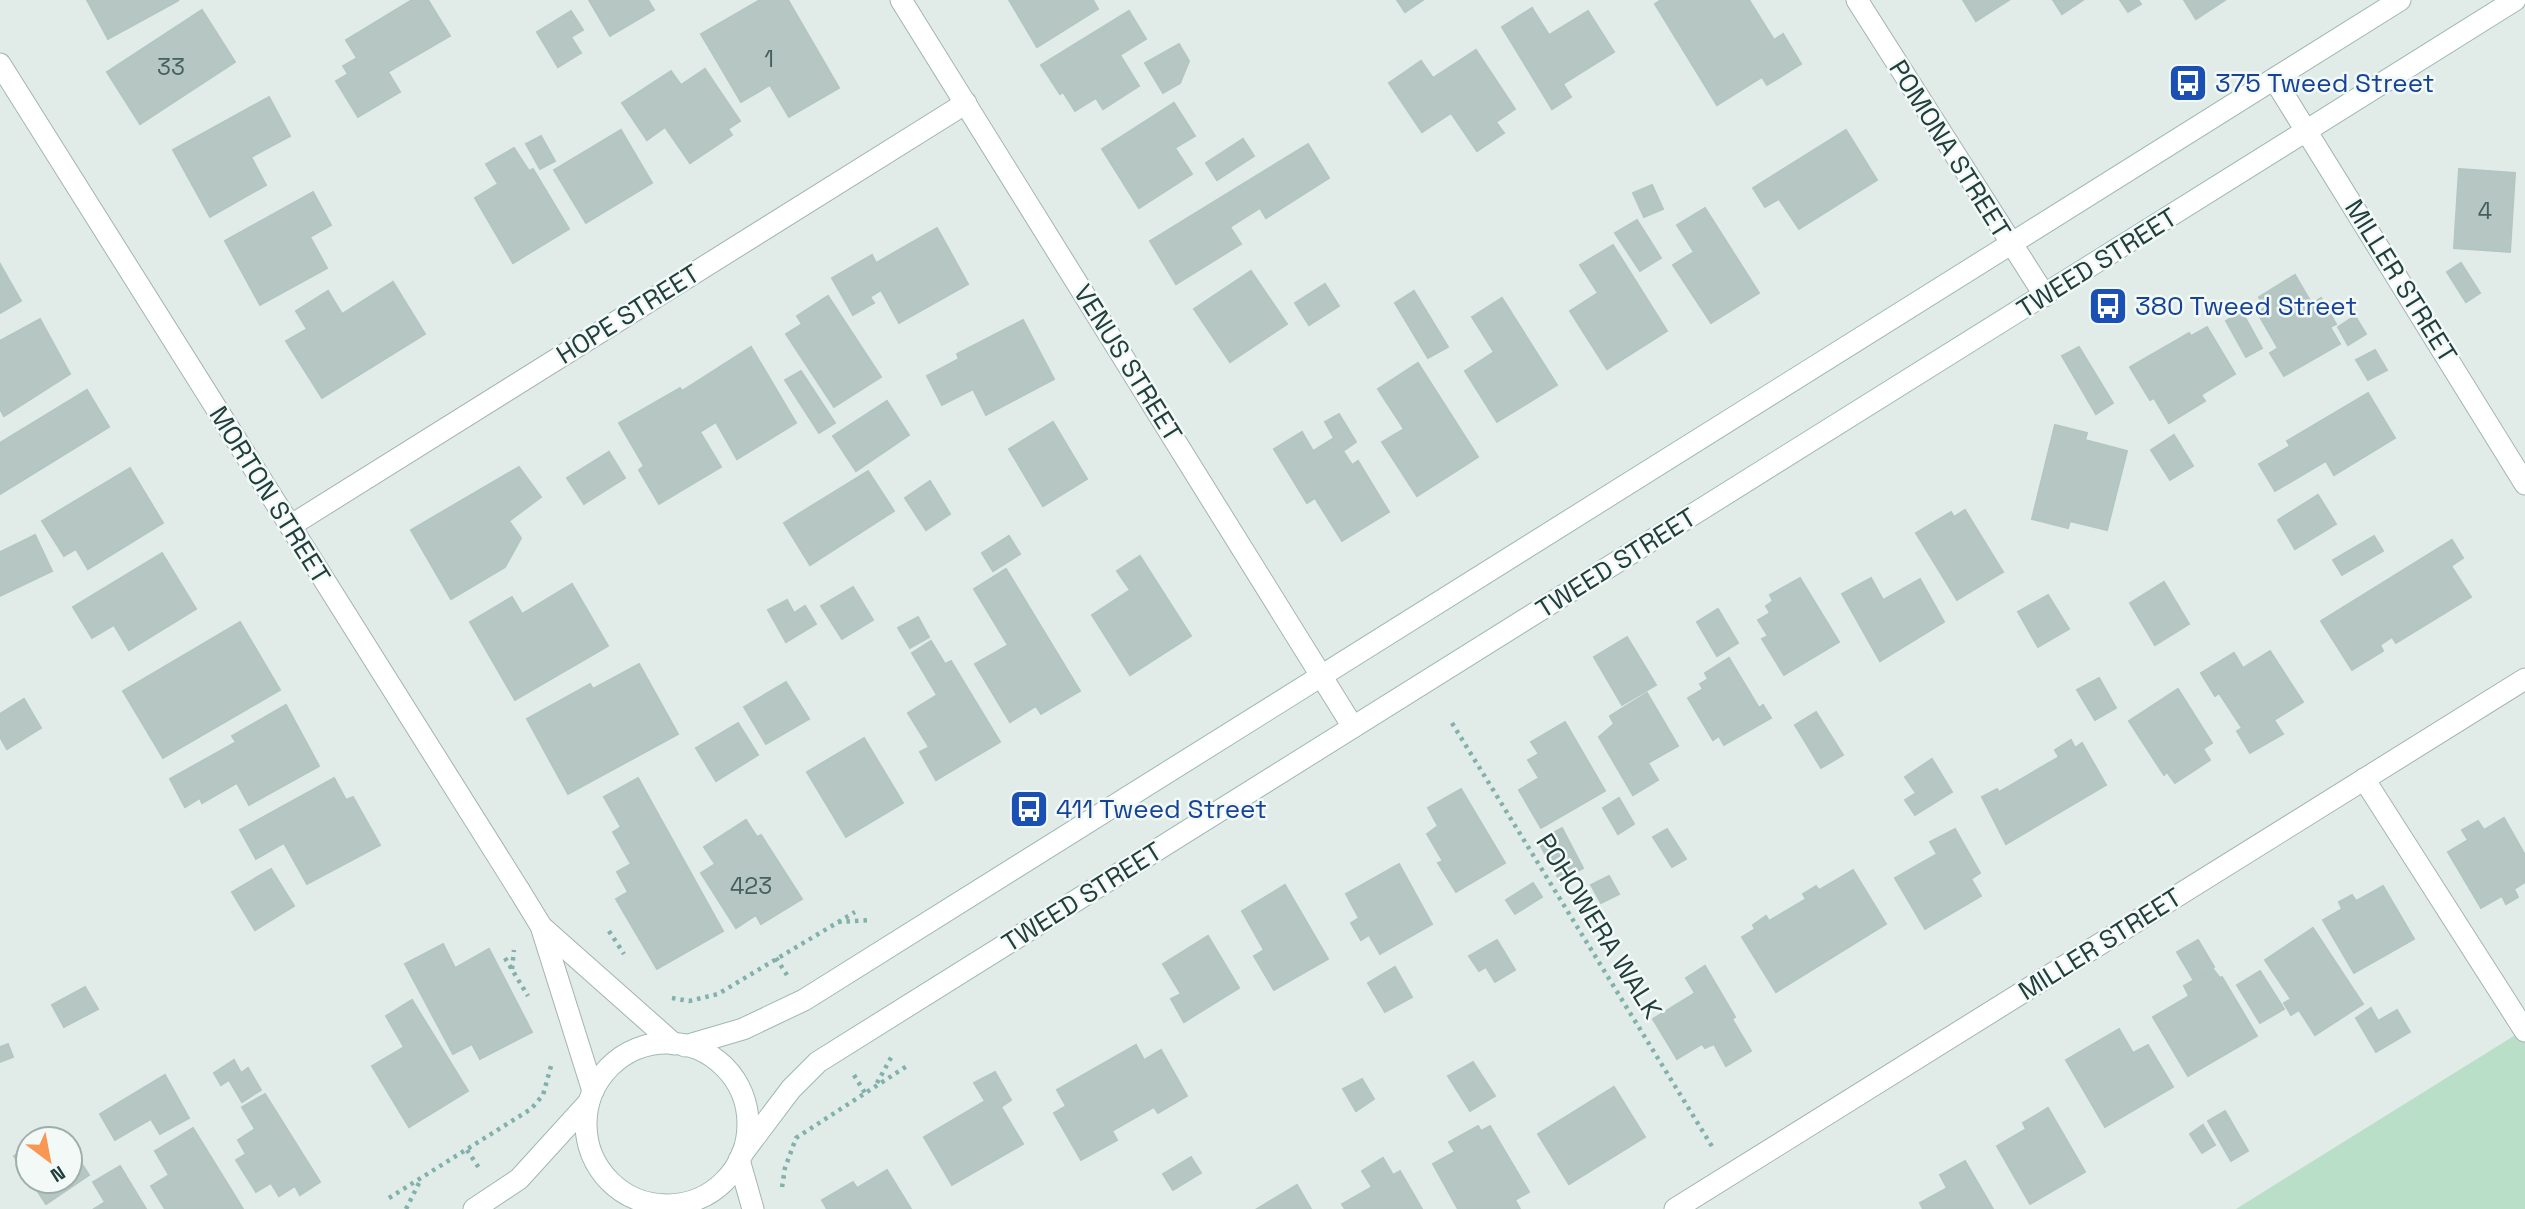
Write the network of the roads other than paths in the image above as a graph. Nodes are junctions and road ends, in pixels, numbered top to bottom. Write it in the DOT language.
graph roads {
  1 [pos="901,0"];
  2 [pos="1857,0"];
  3 [pos="2400,0"];
  4 [pos="2515,0"];
  5 [pos="0,64"];
  6 [pos="2274,79"];
  7 [pos="966,103"];
  8 [pos="2306,132"];
  9 [pos="2010,244"];
  10 [pos="2045,296"];
  11 [pos="2525,484"];
  12 [pos="290,526"];
  13 [pos="1322,676"];
  14 [pos="2525,679"];
  15 [pos="1353,727"];
  16 [pos="2364,779"];
  17 [pos="541,926"];
  18 [pos="2525,1031"];
  19 [pos="679,1045"];
  20 [pos="591,1096"];
  21 [pos="740,1157"];
  22 [pos="663,1206"];
  23 [pos="474,1209"];
  24 [pos="638,1209"];
  25 [pos="753,1209"];
  26 [pos="1675,1209"];
  1 -- 7 [label="street, VENUS STREET"];
  2 -- 9 [label="street, POMONA STREET"];
  3 -- 6 [label="street"];
  4 -- 8 [label="street, TWEED STREET"];
  5 -- 12 [label="street, MORTON STREET"];
  6 -- 8 [label="street, MILLER STREET"];
  6 -- 9 [label="street"];
  7 -- 12 [label="street, HOPE STREET"];
  7 -- 13 [label="street, VENUS STREET"];
  8 -- 10 [label="street, TWEED STREET"];
  8 -- 11 [label="street, MILLER STREET"];
  9 -- 10 [label="street, POMONA STREET"];
  9 -- 13 [label="street"];
  10 -- 15 [label="street, TWEED STREET"];
  12 -- 17 [label="street, MORTON STREET"];
  13 -- 15 [label="street, VENUS STREET"];
  13 -- 19 [label="street"];
  14 -- 16 [label="street, MILLER STREET"];
  15 -- 21 [label="street, TWEED STREET"];
  16 -- 18 [label="street"];
  16 -- 26 [label="street, MILLER STREET"];
  17 -- 19 [label="street, MORTON STREET"];
  17 -- 20 [label="street, MORTON STREET"];
  19 -- 20 [label="street"];
  19 -- 21 [label="street"];
  20 -- 22 [label="street"];
  20 -- 23 [label="street"];
  21 -- 22 [label="street"];
  21 -- 25 [label="street"];
  22 -- 24 [label="street"];
}
